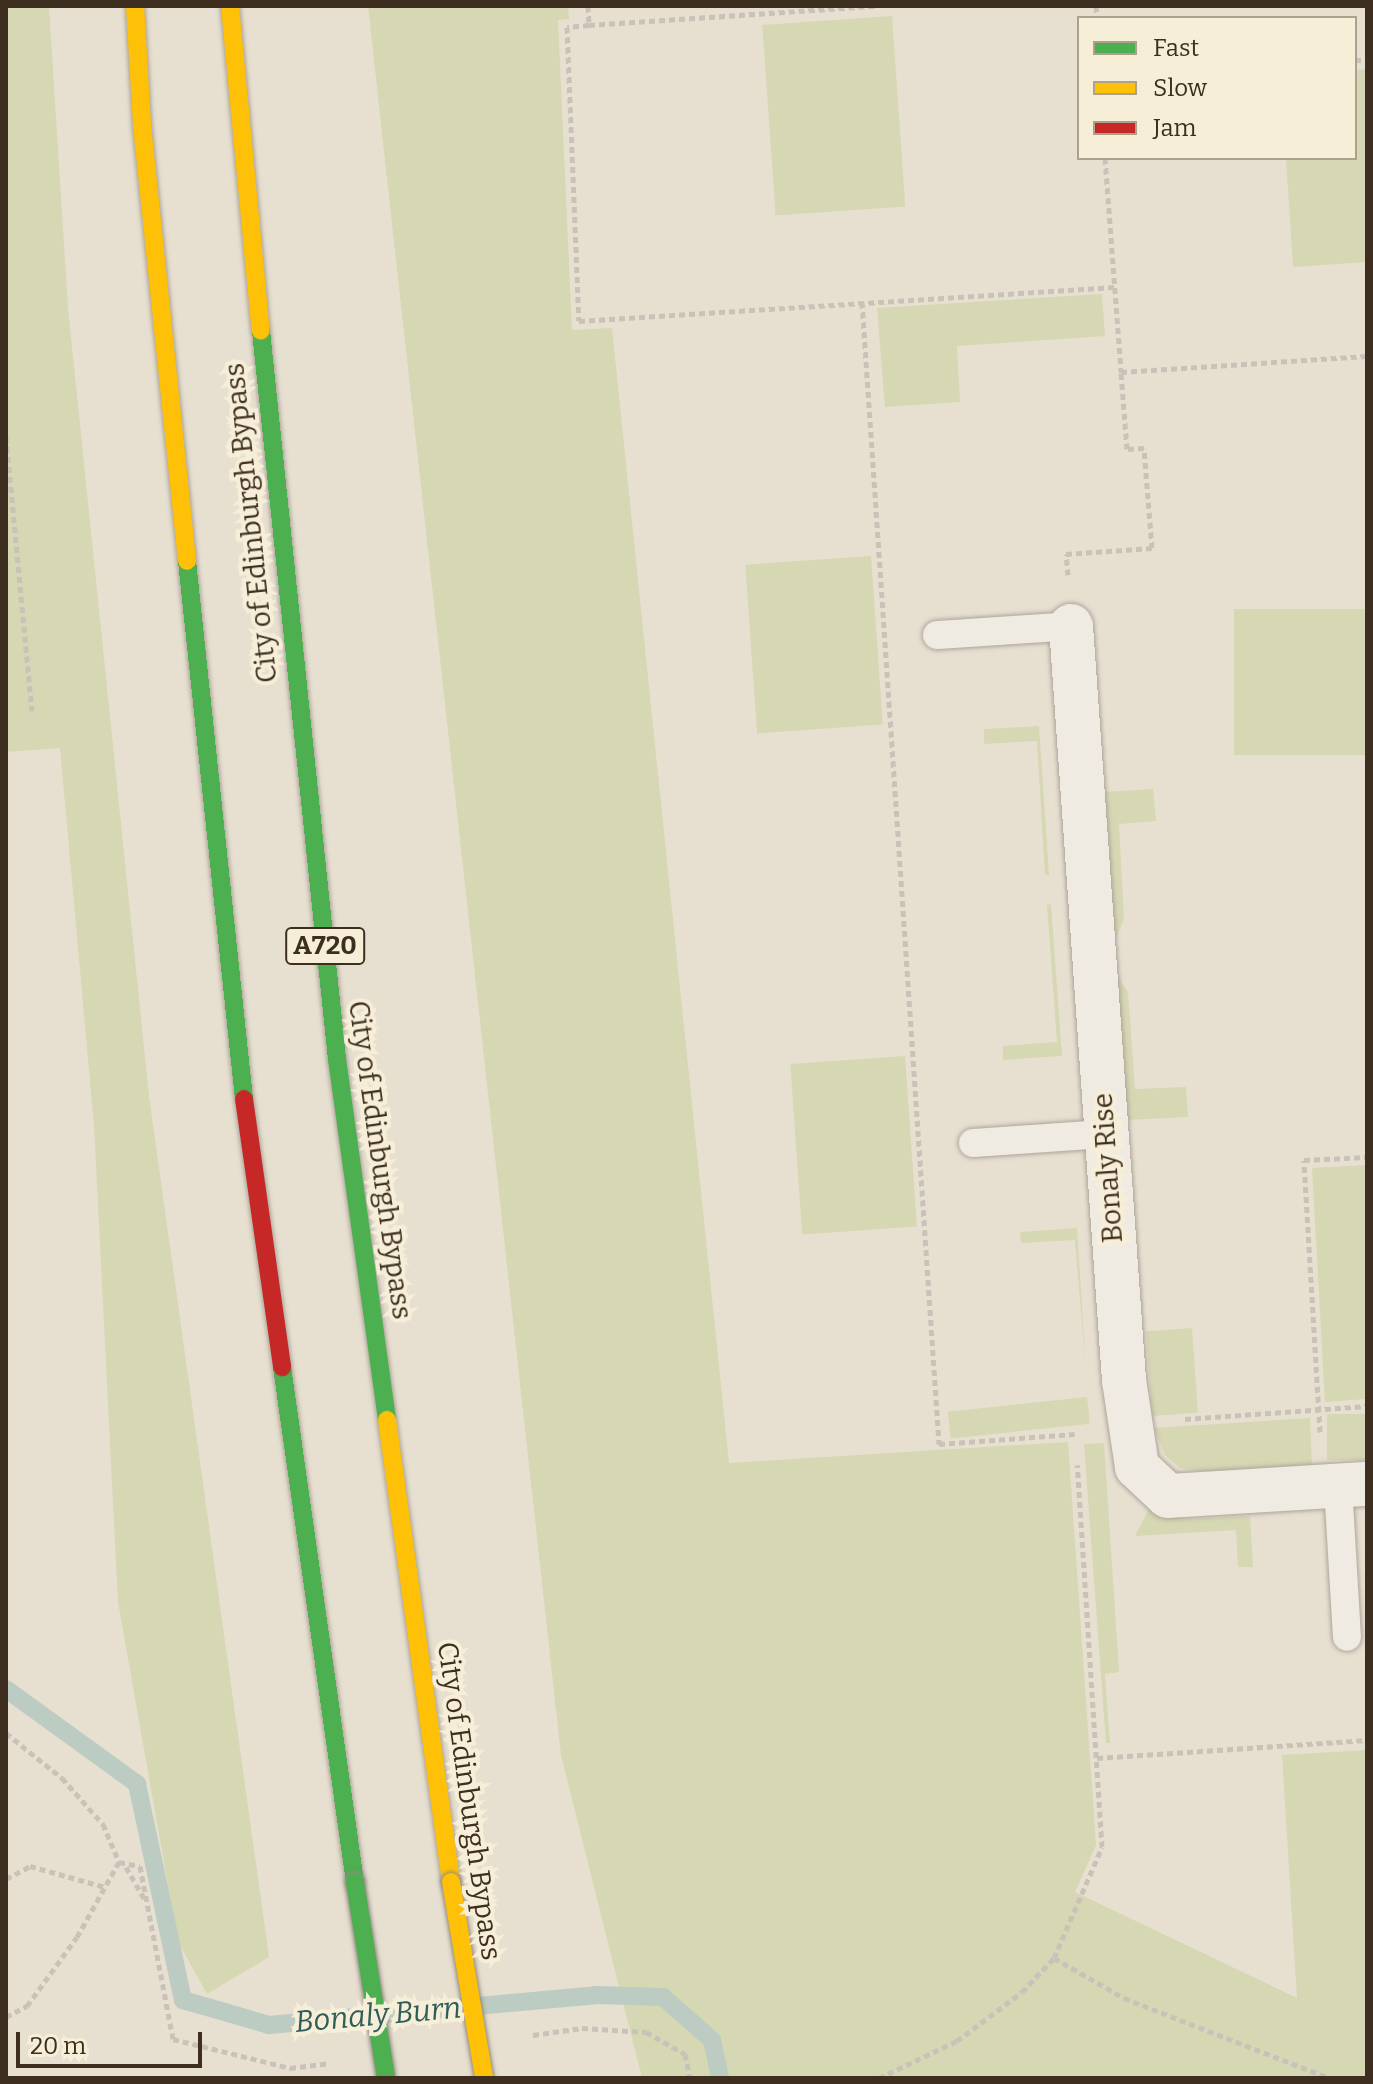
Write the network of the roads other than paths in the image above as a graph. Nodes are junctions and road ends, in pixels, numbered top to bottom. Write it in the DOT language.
graph roads {
  1 [pos="135,6"];
  2 [pos="230,6"];
  3 [pos="1071,626"];
  4 [pos="937,635"];
  5 [pos="1105,1134"];
  6 [pos="973,1143"];
  7 [pos="1343,1485"];
  8 [pos="1347,1637"];
  9 [pos="386,2078"];
  10 [pos="484,2078"];
  1 -- 9 [label="highway, bridge"];
  2 -- 10 [label="highway, City of Edinburgh Bypass / A720, bridge"];
  3 -- 4 [label="lane"];
  3 -- 5 [label="street, Bonaly Rise"];
  5 -- 6 [label="lane"];
  5 -- 7 [label="street, Bonaly Rise"];
  7 -- 8 [label="lane"];
}
